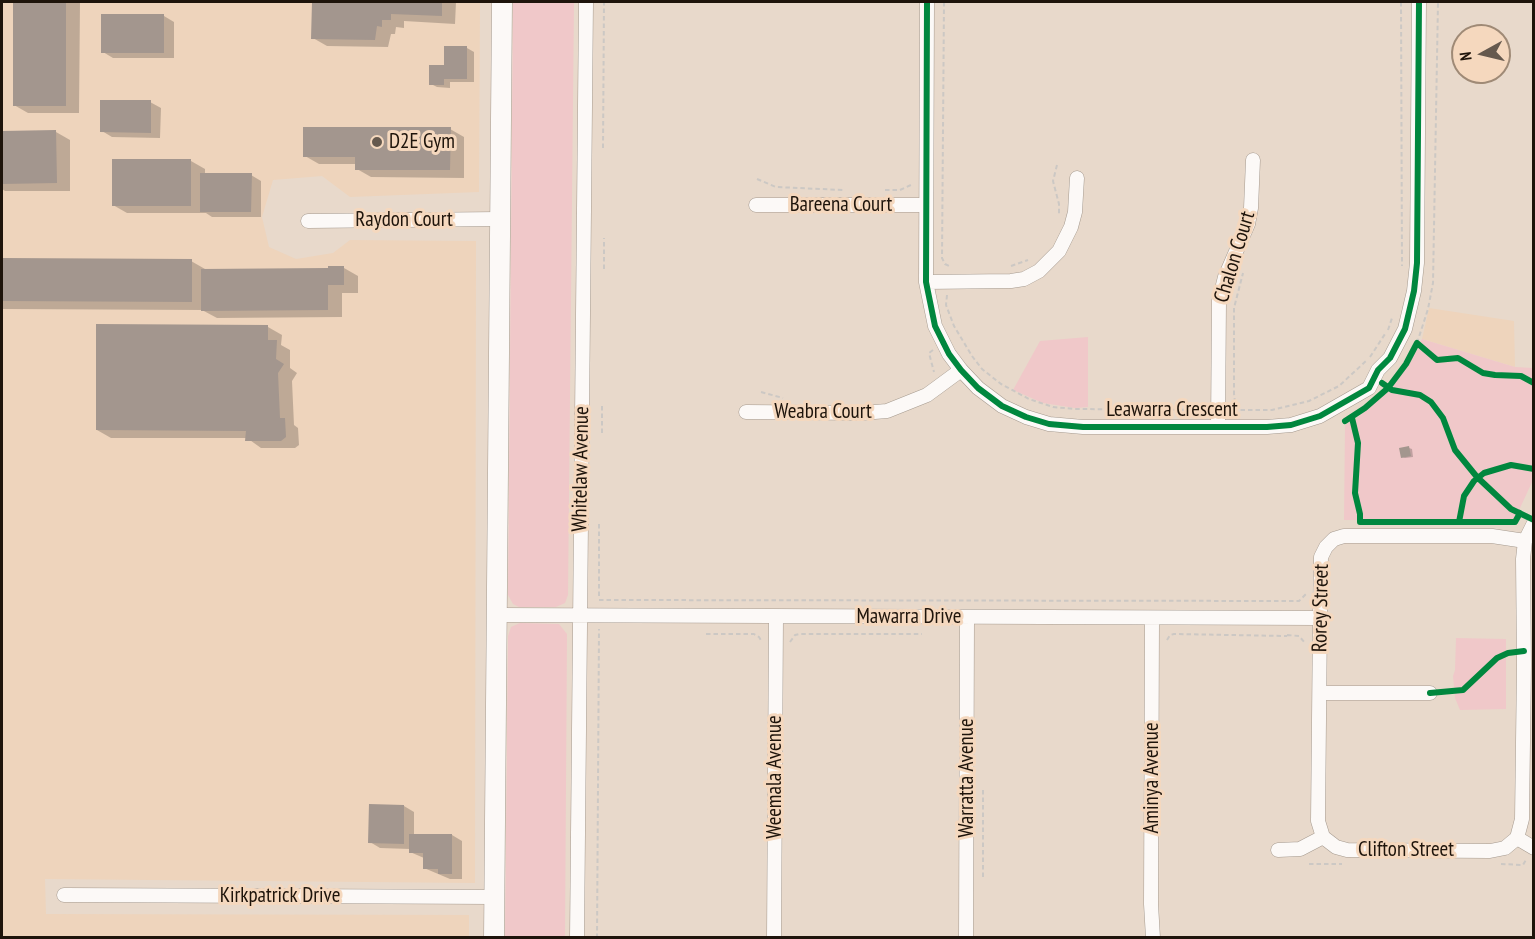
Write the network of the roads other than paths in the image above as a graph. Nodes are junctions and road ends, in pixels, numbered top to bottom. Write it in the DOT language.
graph roads {
  1 [pos="502,2"];
  2 [pos="586,2"];
  3 [pos="927,2"];
  4 [pos="1419,2"];
  5 [pos="1252,160"];
  6 [pos="1077,178"];
  7 [pos="756,205"];
  8 [pos="926,205"];
  9 [pos="499,219"];
  10 [pos="308,221"];
  11 [pos="926,282"];
  12 [pos="960,370"];
  13 [pos="746,412"];
  14 [pos="1218,427"];
  15 [pos="1533,523"];
  16 [pos="1525,541"];
  17 [pos="498,615"];
  18 [pos="580,615"];
  19 [pos="776,617"];
  20 [pos="967,618"];
  21 [pos="1152,618"];
  22 [pos="1320,618"];
  23 [pos="1529,665"];
  24 [pos="1320,693"];
  25 [pos="1430,693"];
  26 [pos="1323,837"];
  27 [pos="1518,837"];
  28 [pos="1533,848"];
  29 [pos="1278,850"];
  30 [pos="64,895"];
  31 [pos="495,897"];
  32 [pos="494,938"];
  33 [pos="577,938"];
  34 [pos="774,938"];
  35 [pos="966,938"];
  36 [pos="1153,938"];
  1 -- 9 [label="street"];
  2 -- 18 [label="street, Whitelaw Avenue"];
  3 -- 8 [label="street, Leawarra Crescent"];
  4 -- 14 [label="street, Leawarra Crescent"];
  5 -- 14 [label="street, Chalon Court"];
  6 -- 11 [label="street"];
  7 -- 8 [label="street, Bareena Court"];
  8 -- 11 [label="street, Leawarra Crescent"];
  9 -- 10 [label="street, Raydon Court"];
  9 -- 17 [label="street"];
  11 -- 12 [label="street, Leawarra Crescent"];
  12 -- 13 [label="street, Weabra Court"];
  12 -- 14 [label="street, Leawarra Crescent"];
  15 -- 16 [label="street"];
  16 -- 22 [label="street, Rorey Street"];
  16 -- 23 [label="street"];
  17 -- 18 [label="street, Mawarra Drive"];
  17 -- 31 [label="street"];
  18 -- 19 [label="street, Mawarra Drive"];
  18 -- 33 [label="street, Whitelaw Avenue"];
  19 -- 20 [label="street, Mawarra Drive"];
  19 -- 34 [label="street, Weemala Avenue"];
  20 -- 21 [label="street, Mawarra Drive"];
  20 -- 35 [label="street, Warratta Avenue"];
  21 -- 22 [label="street, Mawarra Drive"];
  21 -- 36 [label="street, Aminya Avenue"];
  22 -- 24 [label="street, Rorey Street"];
  23 -- 27 [label="street"];
  24 -- 25 [label="street"];
  24 -- 26 [label="street, Rorey Street"];
  26 -- 27 [label="street, Clifton Street"];
  26 -- 29 [label="street"];
  27 -- 28 [label="street"];
  30 -- 31 [label="street, Kirkpatrick Drive"];
  31 -- 32 [label="street"];
}
